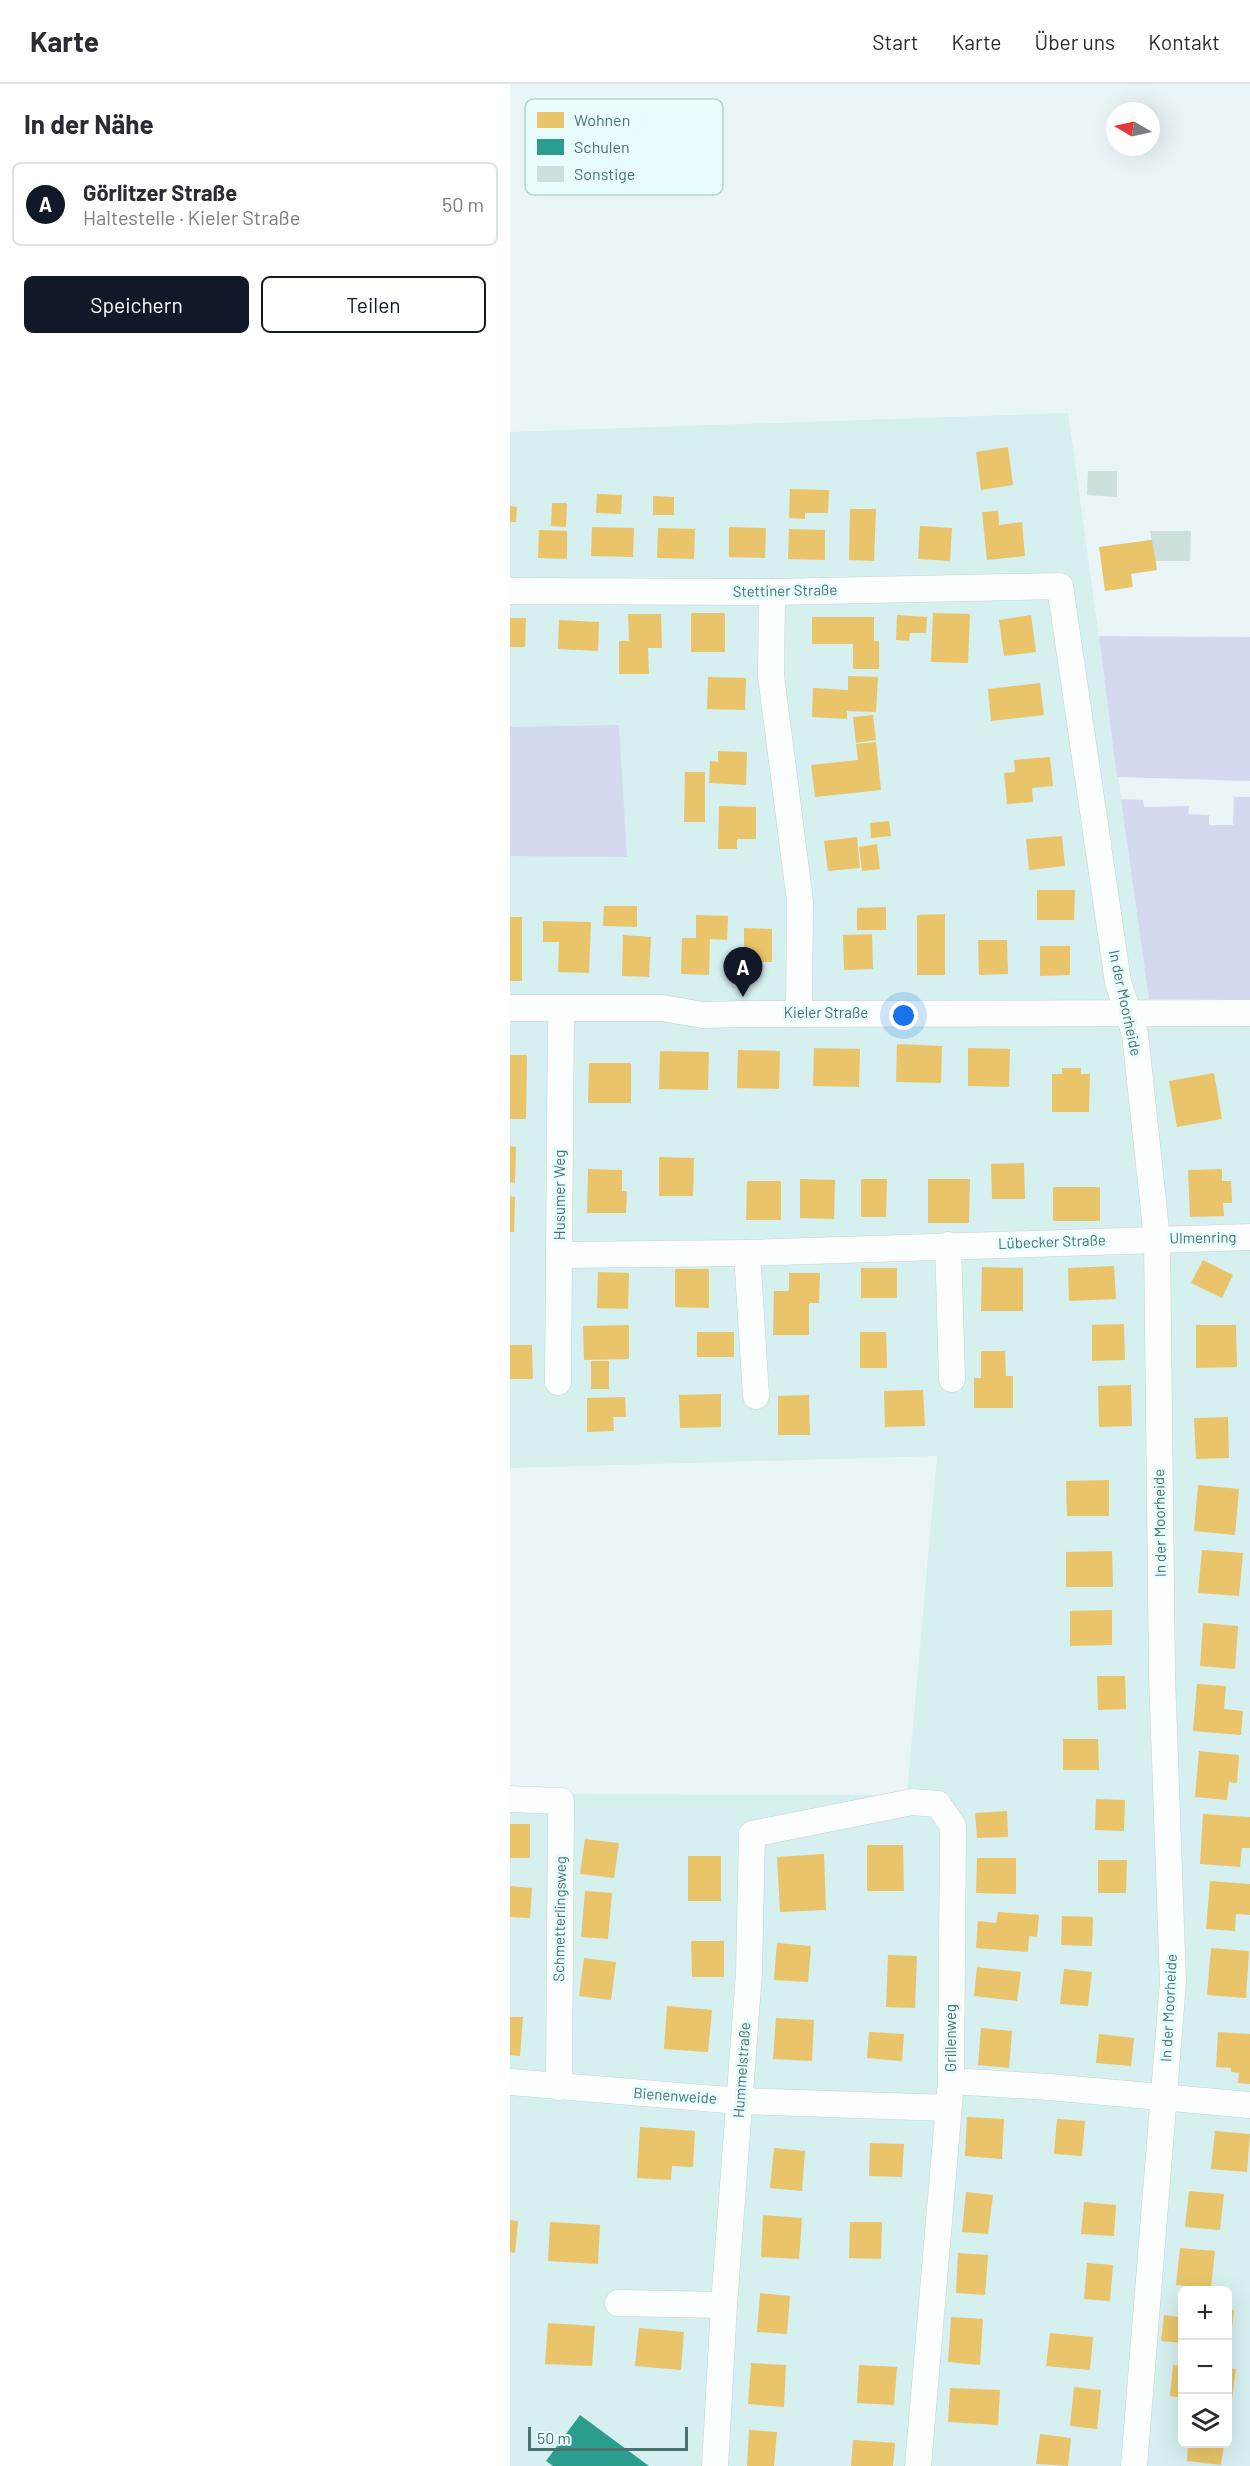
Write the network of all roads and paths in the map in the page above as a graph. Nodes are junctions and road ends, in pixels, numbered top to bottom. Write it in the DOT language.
graph roads {
  1 [pos="1060,586"];
  2 [pos="510,591"];
  3 [pos="772,592"];
  4 [pos="510,1008"];
  5 [pos="561,1009"];
  6 [pos="1128,1012"];
  7 [pos="1250,1013"];
  8 [pos="799,1014"];
  9 [pos="1250,1237"];
  10 [pos="1157,1239"];
  11 [pos="948,1245"];
  12 [pos="747,1253"];
  13 [pos="560,1255"];
  14 [pos="951,1379"];
  15 [pos="558,1382"];
  16 [pos="756,1396"];
  17 [pos="510,1799"];
  18 [pos="752,1834"];
  19 [pos="510,2082"];
  20 [pos="951,2082"];
  21 [pos="559,2087"];
  22 [pos="1163,2097"];
  23 [pos="740,2101"];
  24 [pos="1250,2105"];
  25 [pos="948,2108"];
  26 [pos="618,2303"];
  27 [pos="724,2305"];
  28 [pos="716,2466"];
  29 [pos="918,2466"];
  30 [pos="1134,2466"];
  1 -- 3 [label="street, Stettiner Straße"];
  1 -- 6 [label="street, In der Moorheide"];
  2 -- 3 [label="street, Stettiner Straße"];
  3 -- 8 [label="street"];
  4 -- 5 [label="street, Kieler Straße"];
  5 -- 8 [label="street, Kieler Straße"];
  5 -- 13 [label="street, Husumer Weg"];
  6 -- 7 [label="street, Kieler Straße"];
  6 -- 8 [label="street, Kieler Straße"];
  6 -- 10 [label="street, In der Moorheide"];
  9 -- 10 [label="street, Ulmenring"];
  10 -- 11 [label="street, Lübecker Straße"];
  10 -- 22 [label="street, In der Moorheide"];
  11 -- 12 [label="street, Lübecker Straße"];
  11 -- 14 [label="street"];
  12 -- 13 [label="street, Lübecker Straße"];
  12 -- 16 [label="street"];
  13 -- 15 [label="street, Husumer Weg"];
  17 -- 21 [label="street, Schmetterlingsweg"];
  18 -- 20 [label="street, Grillenweg"];
  18 -- 23 [label="street, Hummelstraße"];
  19 -- 21 [label="street, Bienenweide"];
  20 -- 22 [label="street"];
  20 -- 25 [label="street, Grillenweg"];
  21 -- 23 [label="street, Bienenweide"];
  22 -- 24 [label="street"];
  22 -- 30 [label="street, In der Moorheide"];
  23 -- 25 [label="street, Bienenweide"];
  23 -- 27 [label="street, Hummelstraße"];
  25 -- 29 [label="street, Grillenweg"];
  26 -- 27 [label="street"];
  27 -- 28 [label="street, Hummelstraße"];
}
